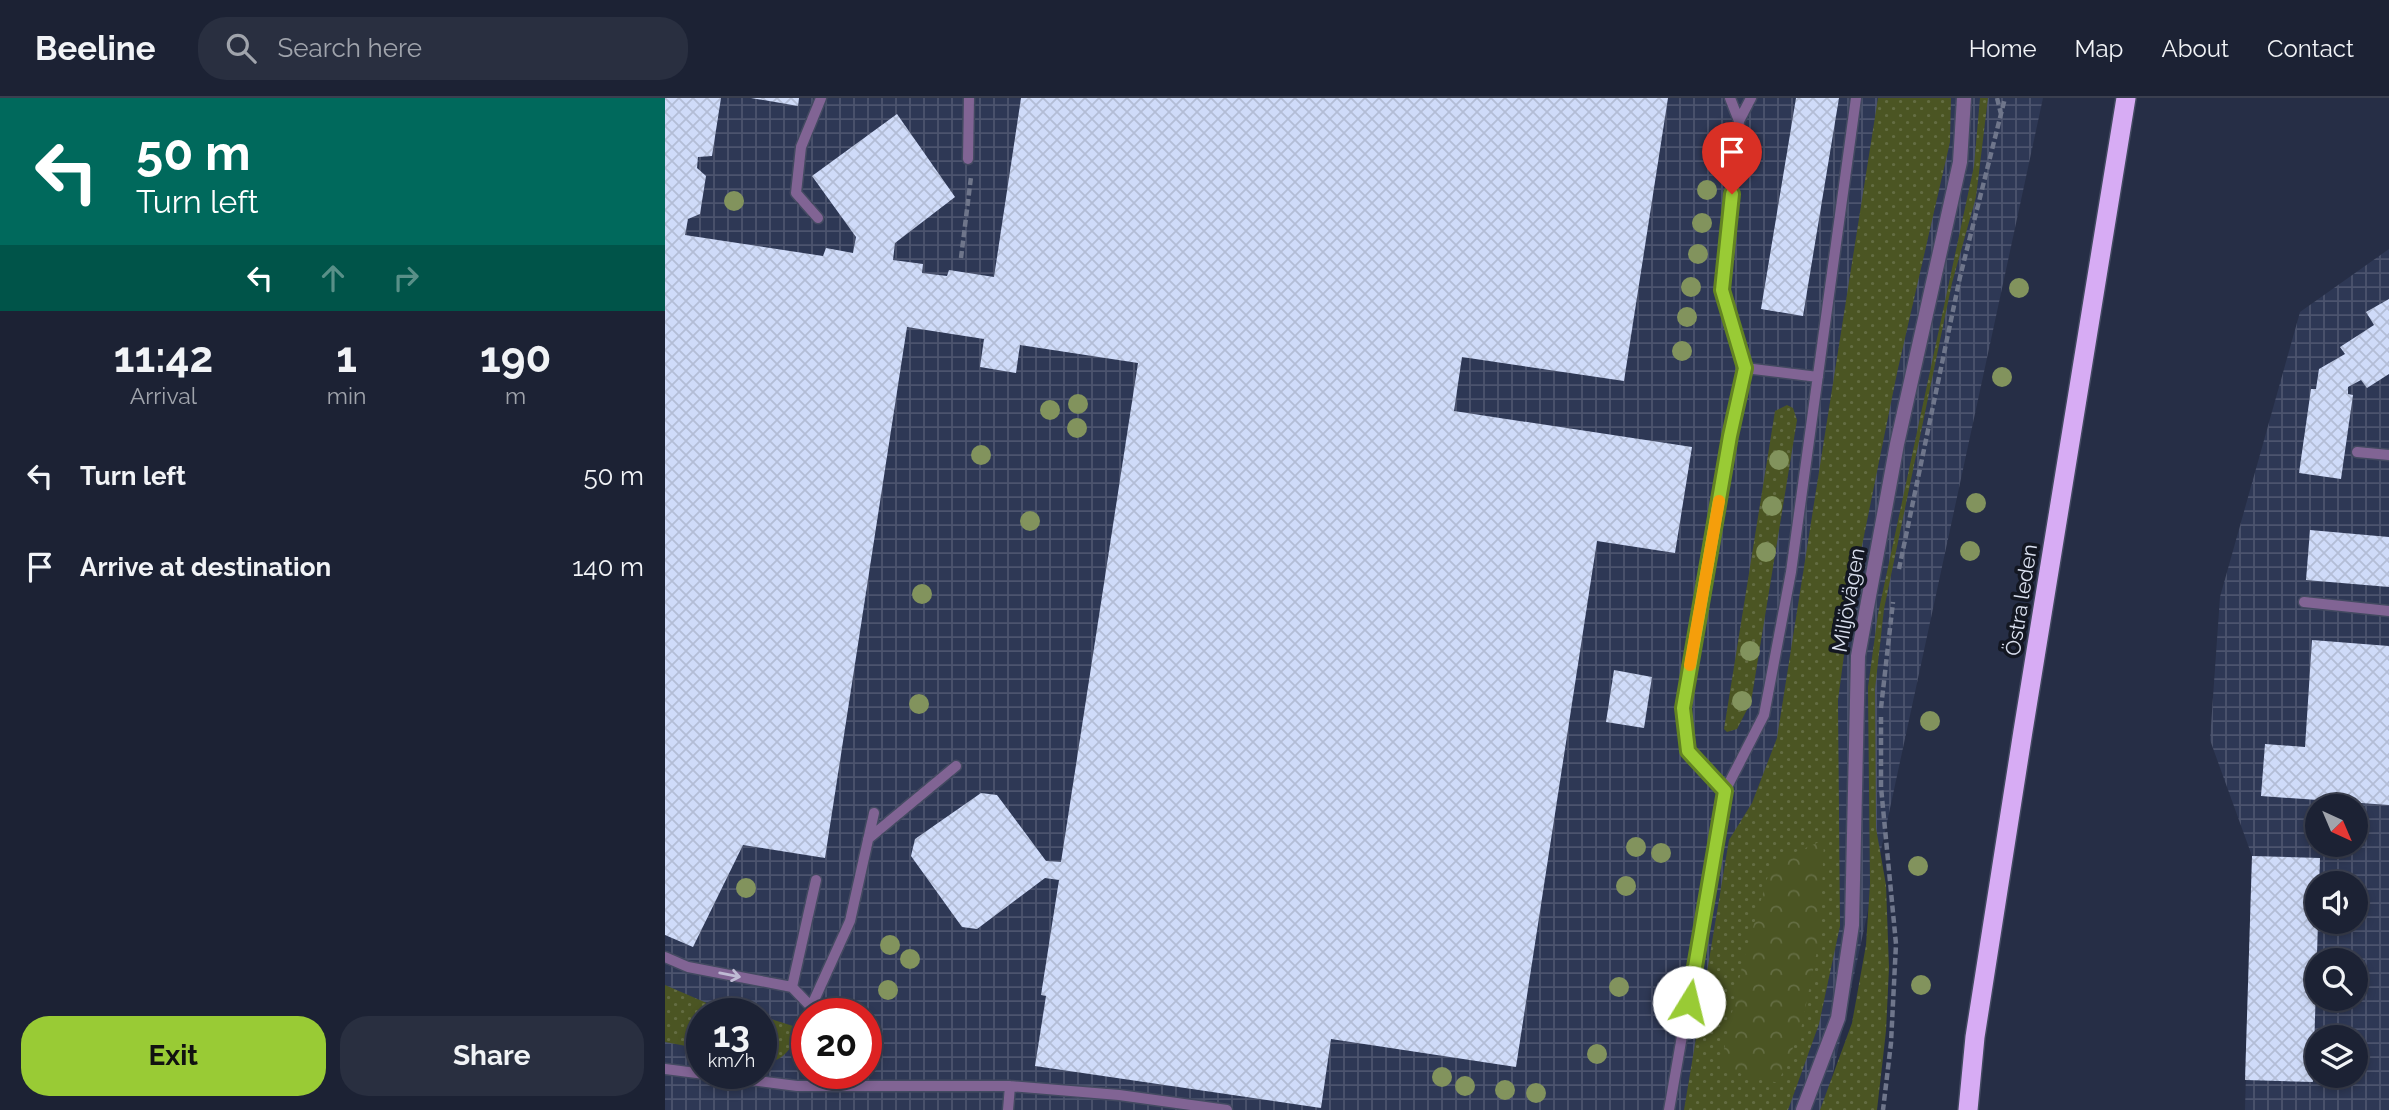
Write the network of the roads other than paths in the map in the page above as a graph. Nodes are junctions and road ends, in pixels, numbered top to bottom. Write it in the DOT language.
graph roads {
  1 [pos="821,98"];
  2 [pos="969,98"];
  3 [pos="1730,98"];
  4 [pos="1751,98"];
  5 [pos="1856,98"];
  6 [pos="1964,98"];
  7 [pos="2126,98"];
  8 [pos="1739,121"];
  9 [pos="968,159"];
  10 [pos="818,218"];
  11 [pos="1745,368"];
  12 [pos="1818,377"];
  13 [pos="2357,452"];
  14 [pos="2389,455"];
  15 [pos="2304,602"];
  16 [pos="2389,611"];
  17 [pos="956,766"];
  18 [pos="1725,791"];
  19 [pos="874,813"];
  20 [pos="869,839"];
  21 [pos="815,880"];
  22 [pos="665,957"];
  23 [pos="792,987"];
  24 [pos="803,998"];
  25 [pos="819,998"];
  26 [pos="665,1069"];
  27 [pos="791,1085"];
  28 [pos="882,1086"];
  29 [pos="1010,1086"];
  30 [pos="1008,1110"];
  31 [pos="1227,1110"];
  32 [pos="1669,1110"];
  33 [pos="1803,1110"];
  34 [pos="1968,1110"];
  1 -- 10 [label="lane"];
  2 -- 9 [label="lane"];
  3 -- 8 [label="lane"];
  4 -- 8 [label="lane"];
  5 -- 12 [label="lane"];
  6 -- 33 [label="street, Miljövägen"];
  7 -- 34 [label="highway, Östra leden"];
  8 -- 11 [label="lane"];
  11 -- 12 [label="lane"];
  11 -- 18 [label="lane"];
  12 -- 18 [label="lane"];
  13 -- 14 [label="lane"];
  15 -- 16 [label="lane"];
  17 -- 20 [label="lane"];
  18 -- 32 [label="lane"];
  19 -- 20 [label="lane"];
  20 -- 25 [label="lane"];
  21 -- 23 [label="lane"];
  22 -- 23 [label="lane, one-way"];
  23 -- 24 [label="lane"];
  26 -- 27 [label="lane"];
  28 -- 29 [label="lane"];
  29 -- 30 [label="lane"];
  29 -- 31 [label="lane"];
}
